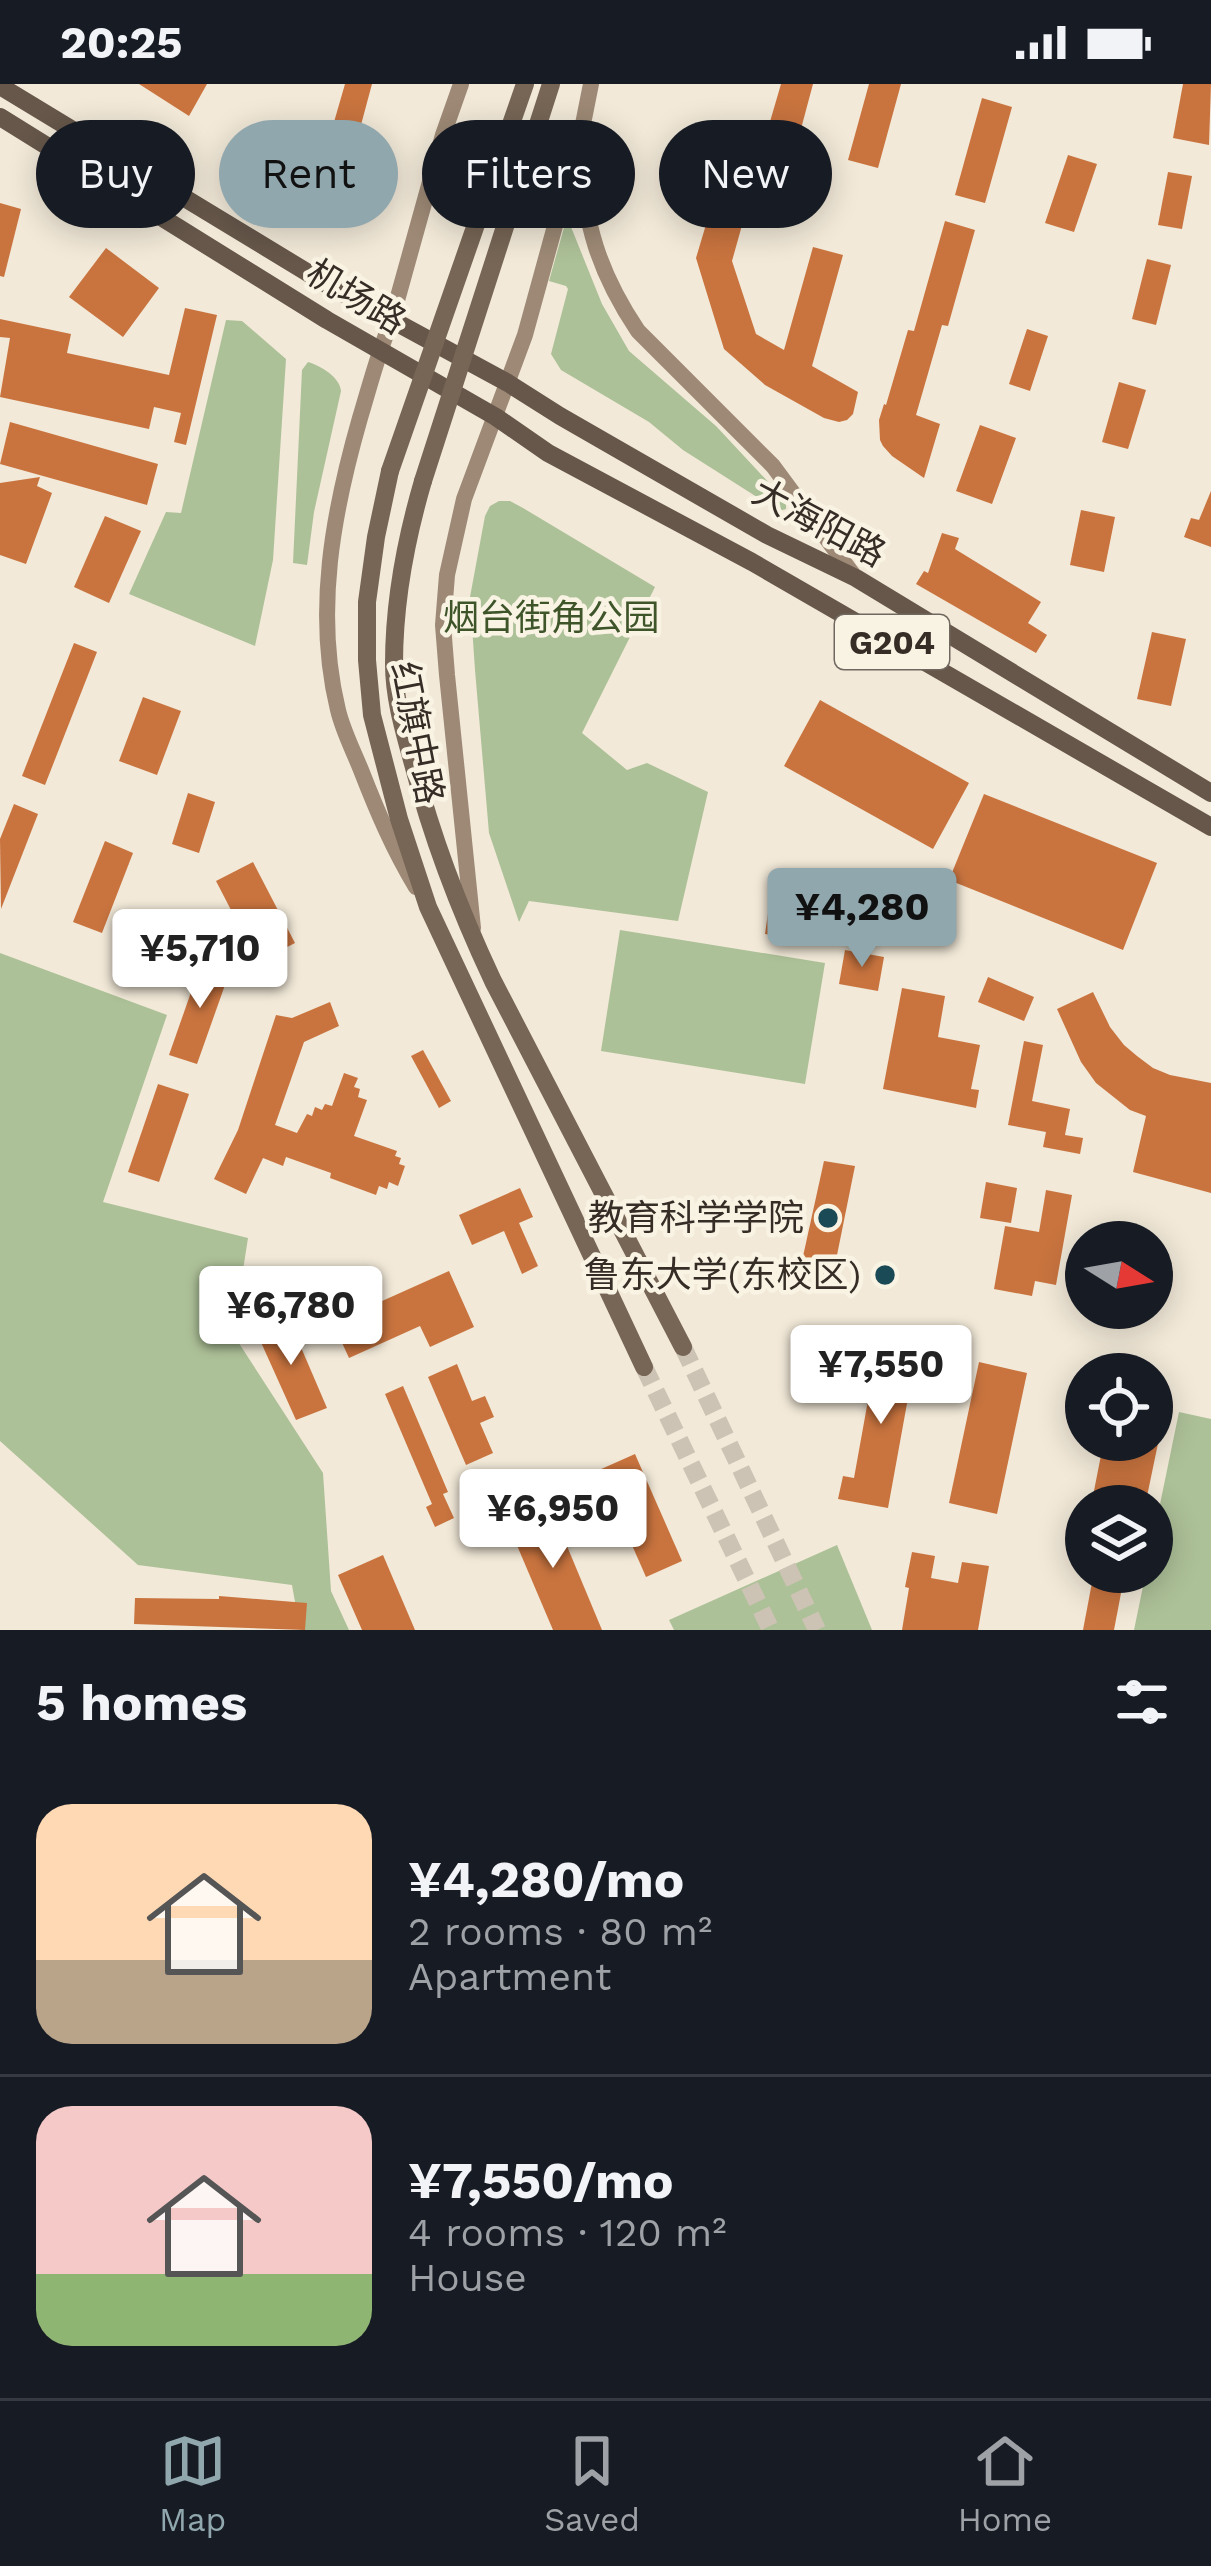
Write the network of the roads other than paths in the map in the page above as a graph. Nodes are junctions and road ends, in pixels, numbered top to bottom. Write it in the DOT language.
graph roads {
  1 [pos="460,84"];
  2 [pos="525,84"];
  3 [pos="551,84"];
  4 [pos="591,84"];
  5 [pos="0,86"];
  6 [pos="0,117"];
  7 [pos="584,120"];
  8 [pos="554,228"];
  9 [pos="590,228"];
  10 [pos="392,322"];
  11 [pos="380,350"];
  12 [pos="508,383"];
  13 [pos="496,417"];
  14 [pos="856,578"];
  15 [pos="1211,793"];
  16 [pos="1211,827"];
  17 [pos="428,907"];
  18 [pos="474,940"];
  19 [pos="683,1347"];
  20 [pos="644,1367"];
  1 -- 10 [label="main road"];
  2 -- 17 [label="main road, 红旗中路, bridge"];
  3 -- 18 [label="main road, 红旗中路, bridge"];
  4 -- 7 [label="main road"];
  5 -- 10 [label="highway, 机场路 / G204"];
  6 -- 11 [label="highway, 机场路 / G204"];
  8 -- 12 [label="main road"];
  9 -- 14 [label="main road"];
  10 -- 11 [label="main road"];
  10 -- 12 [label="highway, 大海阳路 / G204"];
  11 -- 13 [label="highway, 机场路 / G204"];
  11 -- 17 [label="main road"];
  12 -- 13 [label="main road"];
  12 -- 14 [label="highway, 大海阳路 / G204"];
  13 -- 16 [label="highway, 大海阳路 / G204"];
  13 -- 18 [label="main road"];
  14 -- 15 [label="highway, 大海阳路 / G204"];
  17 -- 20 [label="main road, 红旗中路"];
  18 -- 19 [label="main road, 红旗中路"];
}
